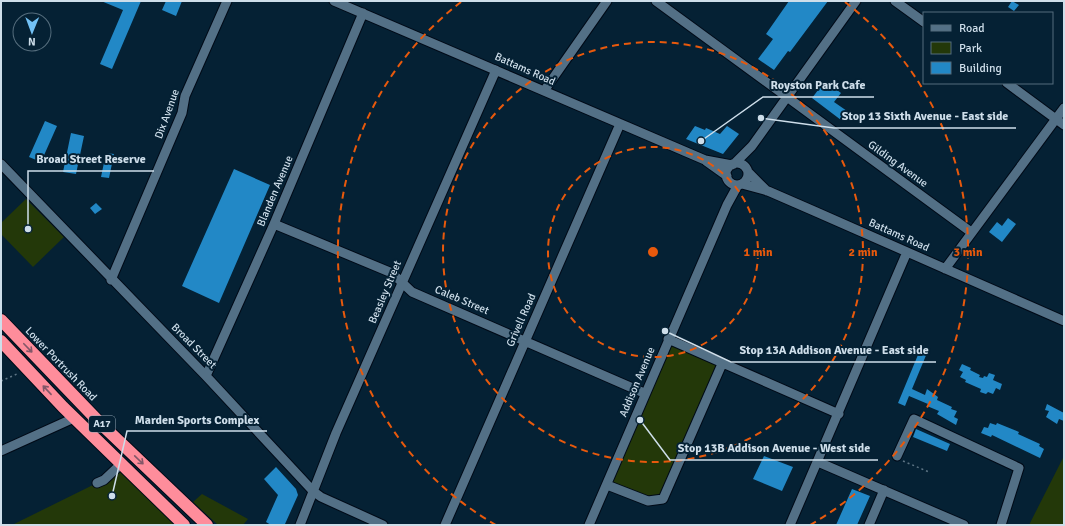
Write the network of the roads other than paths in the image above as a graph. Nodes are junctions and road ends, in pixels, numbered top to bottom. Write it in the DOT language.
graph roads {
  1 [pos="227,1"];
  2 [pos="334,1"];
  3 [pos="608,1"];
  4 [pos="656,1"];
  5 [pos="856,1"];
  6 [pos="895,1"];
  7 [pos="363,13"];
  8 [pos="923,21"];
  9 [pos="496,70"];
  10 [pos="1008,84"];
  11 [pos="544,91"];
  12 [pos="786,96"];
  13 [pos="1064,108"];
  14 [pos="1060,122"];
  15 [pos="620,124"];
  16 [pos="752,146"];
  17 [pos="705,160"];
  18 [pos="1,164"];
  19 [pos="733,164"];
  20 [pos="747,170"];
  21 [pos="734,182"];
  22 [pos="768,192"];
  23 [pos="274,224"];
  24 [pos="972,232"];
  25 [pos="907,252"];
  26 [pos="945,269"];
  27 [pos="111,280"];
  28 [pos="402,283"];
  29 [pos="1,320"];
  30 [pos="1064,321"];
  31 [pos="668,339"];
  32 [pos="525,340"];
  33 [pos="1,341"];
  34 [pos="722,364"];
  35 [pos="206,376"];
  36 [pos="70,392"];
  37 [pos="644,393"];
  38 [pos="839,414"];
  39 [pos="74,418"];
  40 [pos="100,423"];
  41 [pos="1,451"];
  42 [pos="898,458"];
  43 [pos="818,462"];
  44 [pos="121,464"];
  45 [pos="97,483"];
  46 [pos="607,485"];
  47 [pos="884,490"];
  48 [pos="313,491"];
  49 [pos="373,523"];
  50 [pos="184,525"];
  51 [pos="207,525"];
  52 [pos="300,525"];
  53 [pos="383,525"];
  54 [pos="445,525"];
  55 [pos="589,525"];
  56 [pos="790,525"];
  57 [pos="869,525"];
  58 [pos="964,525"];
  59 [pos="1001,525"];
  1 -- 27 [label="street, Dix Avenue"];
  2 -- 7 [label="street, Battams Road"];
  3 -- 11 [label="street"];
  4 -- 12 [label="street, Gilding Avenue"];
  5 -- 12 [label="street"];
  6 -- 8 [label="street"];
  7 -- 9 [label="street, Battams Road"];
  7 -- 23 [label="street, Blanden Avenue"];
  9 -- 11 [label="street, Battams Road"];
  9 -- 28 [label="street, Beasley Street"];
  10 -- 14 [label="street"];
  11 -- 15 [label="street, Battams Road"];
  12 -- 16 [label="street"];
  12 -- 24 [label="street, Gilding Avenue"];
  13 -- 14 [label="street"];
  14 -- 24 [label="street"];
  15 -- 17 [label="street, Battams Road"];
  15 -- 32 [label="street, Grivell Road"];
  16 -- 19 [label="street"];
  16 -- 20 [label="street"];
  17 -- 19 [label="street, Battams Road"];
  17 -- 21 [label="street, Battams Road"];
  18 -- 27 [label="street, Broad Street"];
  19 -- 20 [label="street"];
  19 -- 21 [label="street"];
  20 -- 21 [label="street"];
  20 -- 22 [label="street, Battams Road"];
  21 -- 22 [label="street, Battams Road"];
  21 -- 31 [label="street, Addison Avenue"];
  22 -- 25 [label="street, Battams Road"];
  23 -- 28 [label="street, Caleb Street"];
  23 -- 35 [label="street, Blanden Avenue"];
  24 -- 26 [label="street"];
  25 -- 26 [label="street, Battams Road"];
  25 -- 38 [label="street"];
  26 -- 30 [label="street, Battams Road"];
  27 -- 35 [label="street, Broad Street"];
  28 -- 32 [label="street, Caleb Street"];
  28 -- 48 [label="street, Beasley Street"];
  29 -- 36 [label="highway, Lower Portrush Road / A17, one-way"];
  31 -- 34 [label="street"];
  31 -- 37 [label="street, Addison Avenue"];
  32 -- 37 [label="street, Caleb Street"];
  32 -- 54 [label="street, Grivell Road"];
  39 -- 33 [label="highway, A17, one-way"];
  34 -- 38 [label="street"];
  34 -- 46 [label="street"];
  35 -- 48 [label="street, Broad Street"];
  36 -- 39 [label="highway"];
  36 -- 40 [label="highway, Lower Portrush Road / A17"];
  37 -- 46 [label="street, Addison Avenue"];
  38 -- 43 [label="street"];
  39 -- 40 [label="highway"];
  39 -- 41 [label="street"];
  39 -- 44 [label="highway, A17"];
  40 -- 51 [label="highway, Lower Portrush Road / A17, one-way"];
  42 -- 59 [label="street"];
  43 -- 47 [label="street"];
  43 -- 56 [label="street"];
  44 -- 45 [label="street"];
  44 -- 50 [label="highway, A17"];
  46 -- 55 [label="street, Addison Avenue"];
  47 -- 57 [label="street"];
  47 -- 58 [label="street"];
  48 -- 49 [label="street, Broad Street"];
  48 -- 52 [label="street, Beasley Street"];
  49 -- 53 [label="street, Broad Street"];
}
